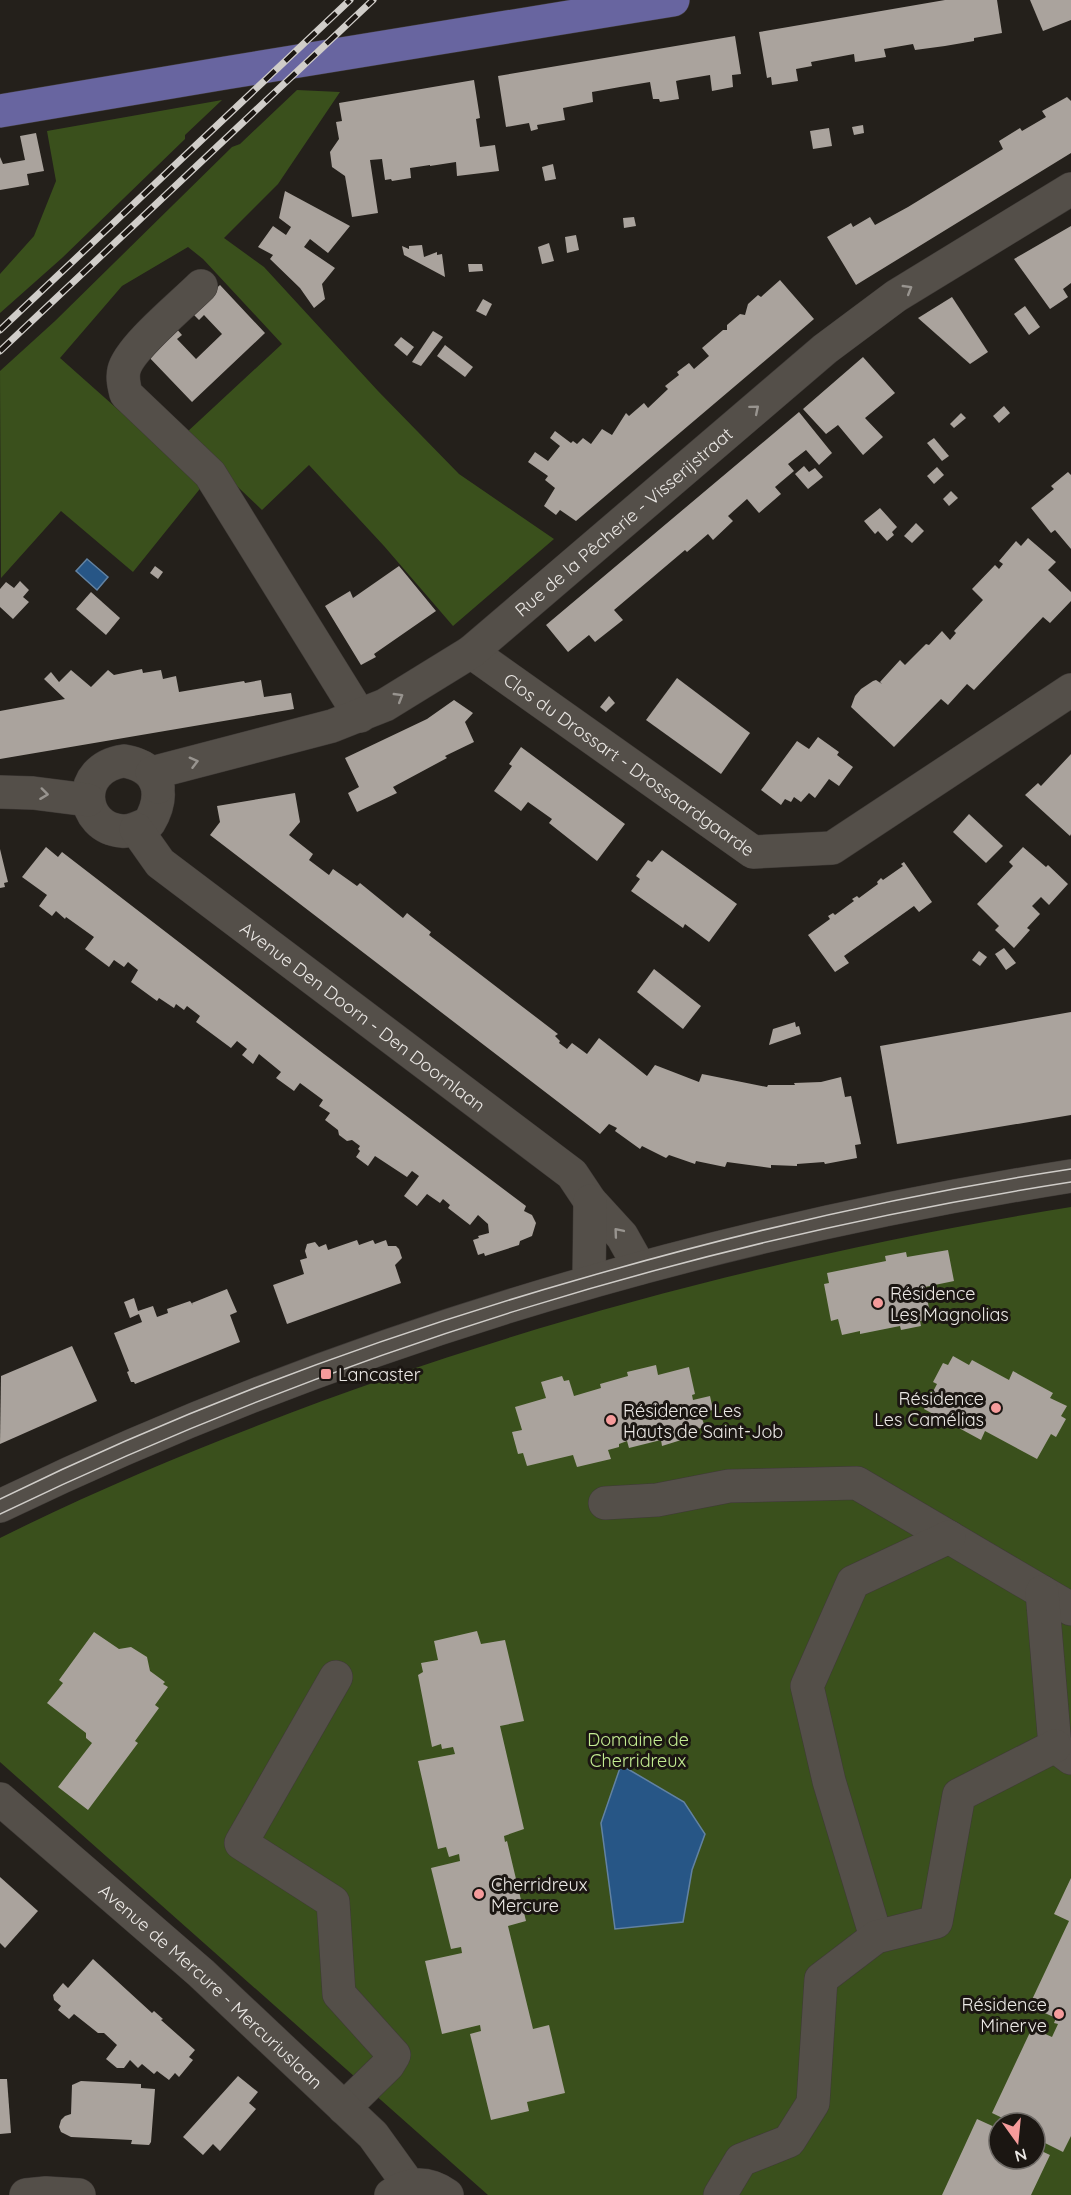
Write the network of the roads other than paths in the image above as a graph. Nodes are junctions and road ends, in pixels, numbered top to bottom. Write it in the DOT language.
graph roads {
  1 [pos="673,0"];
  2 [pos="0,111"];
  3 [pos="1071,189"];
  4 [pos="201,286"];
  5 [pos="471,652"];
  6 [pos="1071,690"];
  7 [pos="360,716"];
  8 [pos="158,787"];
  9 [pos="0,792"];
  10 [pos="88,800"];
  11 [pos="136,829"];
  12 [pos="1071,1176"];
  13 [pos="590,1201"];
  14 [pos="639,1268"];
  15 [pos="588,1282"];
  16 [pos="605,1503"];
  17 [pos="0,1506"];
  18 [pos="949,1537"];
  19 [pos="1042,1592"];
  20 [pos="1071,1609"];
  21 [pos="336,1677"];
  22 [pos="1063,1752"];
  23 [pos="0,1799"];
  24 [pos="876,1937"];
  25 [pos="344,2108"];
  26 [pos="400,2190"];
  27 [pos="26,2195"];
  28 [pos="79,2195"];
  29 [pos="447,2195"];
  30 [pos="720,2195"];
  1 -- 2 [label="main road"];
  5 -- 3 [label="street, Rue de la Pêcherie - Visserijstraat, one-way"];
  4 -- 7 [label="street"];
  5 -- 6 [label="street, Clos du Drossart - Drossaardgaarde"];
  7 -- 5 [label="street, Rue de la Pêcherie - Visserijstraat, one-way"];
  8 -- 7 [label="street, Rue de la Pêcherie - Visserijstraat, one-way"];
  8 -- 10 [label="street"];
  8 -- 11 [label="street, Rue de la Pêcherie - Visserijstraat"];
  9 -- 10 [label="street, one-way"];
  10 -- 11 [label="street"];
  11 -- 13 [label="street, Avenue Den Doorn - Den Doornlaan"];
  12 -- 14 [label="street"];
  14 -- 13 [label="street, Avenue Den Doorn - Den Doornlaan, one-way"];
  13 -- 15 [label="street"];
  14 -- 15 [label="street"];
  15 -- 17 [label="street"];
  16 -- 18 [label="street"];
  18 -- 19 [label="street"];
  18 -- 24 [label="street"];
  19 -- 20 [label="street"];
  19 -- 22 [label="street"];
  21 -- 25 [label="street"];
  22 -- 24 [label="street"];
  23 -- 25 [label="street, Avenue de Mercure - Mercuriuslaan"];
  24 -- 30 [label="street"];
  25 -- 26 [label="street, Avenue de Mercure - Mercuriuslaan"];
  26 -- 29 [label="street"];
  27 -- 28 [label="street"];
}
